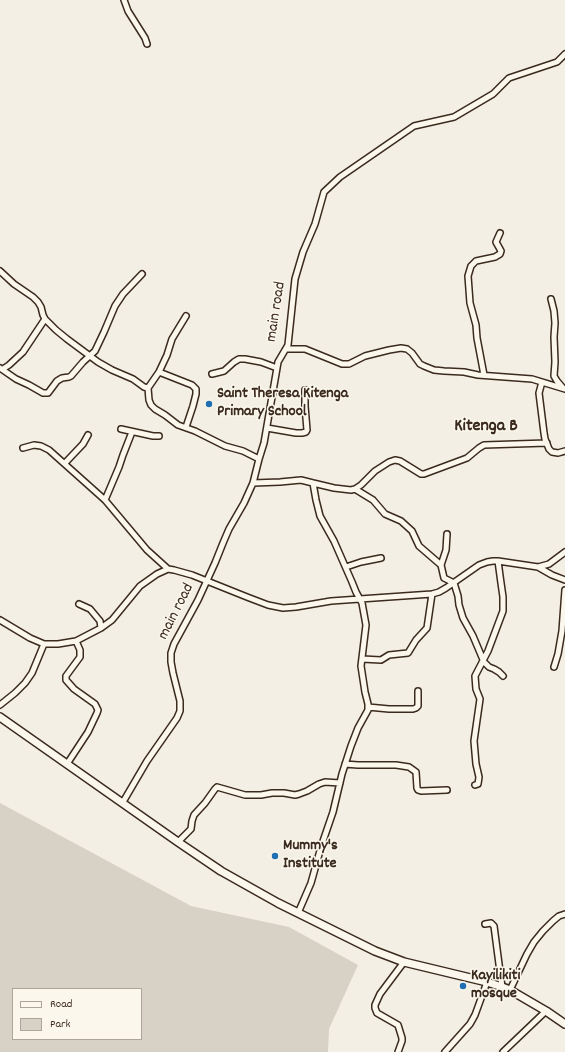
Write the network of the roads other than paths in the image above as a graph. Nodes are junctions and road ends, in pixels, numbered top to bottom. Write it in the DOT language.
graph roads {
  1 [pos="124,0"];
  2 [pos="147,44"];
  3 [pos="565,54"];
  4 [pos="500,233"];
  5 [pos="0,271"];
  6 [pos="142,274"];
  7 [pos="551,299"];
  8 [pos="186,316"];
  9 [pos="45,319"];
  10 [pos="286,348"];
  11 [pos="90,356"];
  12 [pos="1,368"];
  13 [pos="277,368"];
  14 [pos="159,372"];
  15 [pos="212,374"];
  16 [pos="484,375"];
  17 [pos="542,382"];
  18 [pos="148,388"];
  19 [pos="565,389"];
  20 [pos="305,390"];
  21 [pos="186,427"];
  22 [pos="267,428"];
  23 [pos="121,429"];
  24 [pos="132,432"];
  25 [pos="88,435"];
  26 [pos="159,436"];
  27 [pos="547,443"];
  28 [pos="23,448"];
  29 [pos="565,451"];
  30 [pos="259,459"];
  31 [pos="65,463"];
  32 [pos="253,483"];
  33 [pos="313,483"];
  34 [pos="355,489"];
  35 [pos="105,500"];
  36 [pos="448,534"];
  37 [pos="565,552"];
  38 [pos="381,558"];
  39 [pos="498,561"];
  40 [pos="441,565"];
  41 [pos="346,567"];
  42 [pos="538,567"];
  43 [pos="168,569"];
  44 [pos="565,580"];
  45 [pos="207,582"];
  46 [pos="454,583"];
  47 [pos="565,590"];
  48 [pos="432,594"];
  49 [pos="360,599"];
  50 [pos="79,604"];
  51 [pos="0,620"];
  52 [pos="102,628"];
  53 [pos="76,641"];
  54 [pos="44,644"];
  55 [pos="362,659"];
  56 [pos="483,660"];
  57 [pos="554,667"];
  58 [pos="503,676"];
  59 [pos="418,691"];
  60 [pos="0,705"];
  61 [pos="368,707"];
  62 [pos="0,717"];
  63 [pos="68,764"];
  64 [pos="345,764"];
  65 [pos="340,783"];
  66 [pos="475,785"];
  67 [pos="447,790"];
  68 [pos="123,802"];
  69 [pos="178,842"];
  70 [pos="298,913"];
  71 [pos="565,914"];
  72 [pos="485,924"];
  73 [pos="404,962"];
  74 [pos="487,982"];
  75 [pos="502,987"];
  76 [pos="510,990"];
  77 [pos="546,1011"];
  78 [pos="565,1024"];
  79 [pos="398,1052"];
  80 [pos="445,1052"];
  81 [pos="503,1052"];
  1 -- 2 [label="street"];
  3 -- 10 [label="street, main road"];
  4 -- 16 [label="street"];
  5 -- 9 [label="street"];
  6 -- 11 [label="street"];
  7 -- 19 [label="street"];
  8 -- 14 [label="street"];
  9 -- 11 [label="street"];
  9 -- 12 [label="street"];
  10 -- 13 [label="street, main road"];
  10 -- 16 [label="street"];
  11 -- 12 [label="street"];
  11 -- 18 [label="street"];
  13 -- 15 [label="street"];
  13 -- 22 [label="street, main road"];
  14 -- 18 [label="street"];
  14 -- 21 [label="street"];
  16 -- 17 [label="street"];
  17 -- 19 [label="street"];
  17 -- 27 [label="street"];
  18 -- 21 [label="street"];
  20 -- 22 [label="street"];
  21 -- 30 [label="street"];
  22 -- 30 [label="street, main road"];
  23 -- 24 [label="street"];
  24 -- 26 [label="street"];
  24 -- 35 [label="street"];
  25 -- 31 [label="street"];
  27 -- 29 [label="street"];
  27 -- 34 [label="street"];
  28 -- 31 [label="street"];
  30 -- 32 [label="street, main road"];
  31 -- 35 [label="street"];
  32 -- 33 [label="street"];
  32 -- 45 [label="street, main road"];
  33 -- 34 [label="street"];
  33 -- 41 [label="street"];
  34 -- 40 [label="street"];
  35 -- 43 [label="street"];
  36 -- 40 [label="street"];
  37 -- 42 [label="street"];
  38 -- 41 [label="street"];
  39 -- 42 [label="street"];
  39 -- 46 [label="street"];
  39 -- 56 [label="street"];
  40 -- 46 [label="street"];
  41 -- 49 [label="street"];
  42 -- 44 [label="street"];
  43 -- 45 [label="street"];
  43 -- 52 [label="street"];
  45 -- 49 [label="street"];
  45 -- 68 [label="street, main road"];
  46 -- 48 [label="street"];
  46 -- 56 [label="street"];
  47 -- 57 [label="street"];
  48 -- 49 [label="street"];
  48 -- 55 [label="street"];
  49 -- 55 [label="street"];
  50 -- 52 [label="street"];
  51 -- 54 [label="street"];
  52 -- 53 [label="street"];
  53 -- 54 [label="street"];
  53 -- 63 [label="street"];
  54 -- 60 [label="street"];
  55 -- 61 [label="street"];
  56 -- 58 [label="street"];
  56 -- 66 [label="street"];
  59 -- 61 [label="street"];
  61 -- 64 [label="street"];
  62 -- 63 [label="main road"];
  63 -- 68 [label="main road"];
  64 -- 65 [label="street"];
  64 -- 67 [label="street"];
  65 -- 69 [label="street"];
  65 -- 70 [label="street"];
  68 -- 69 [label="main road"];
  69 -- 70 [label="main road"];
  70 -- 73 [label="main road"];
  71 -- 76 [label="street"];
  72 -- 75 [label="street"];
  73 -- 74 [label="main road"];
  73 -- 79 [label="street"];
  74 -- 75 [label="main road"];
  74 -- 80 [label="street"];
  75 -- 76 [label="main road"];
  76 -- 77 [label="main road"];
  77 -- 78 [label="main road"];
  77 -- 81 [label="street"];
}
